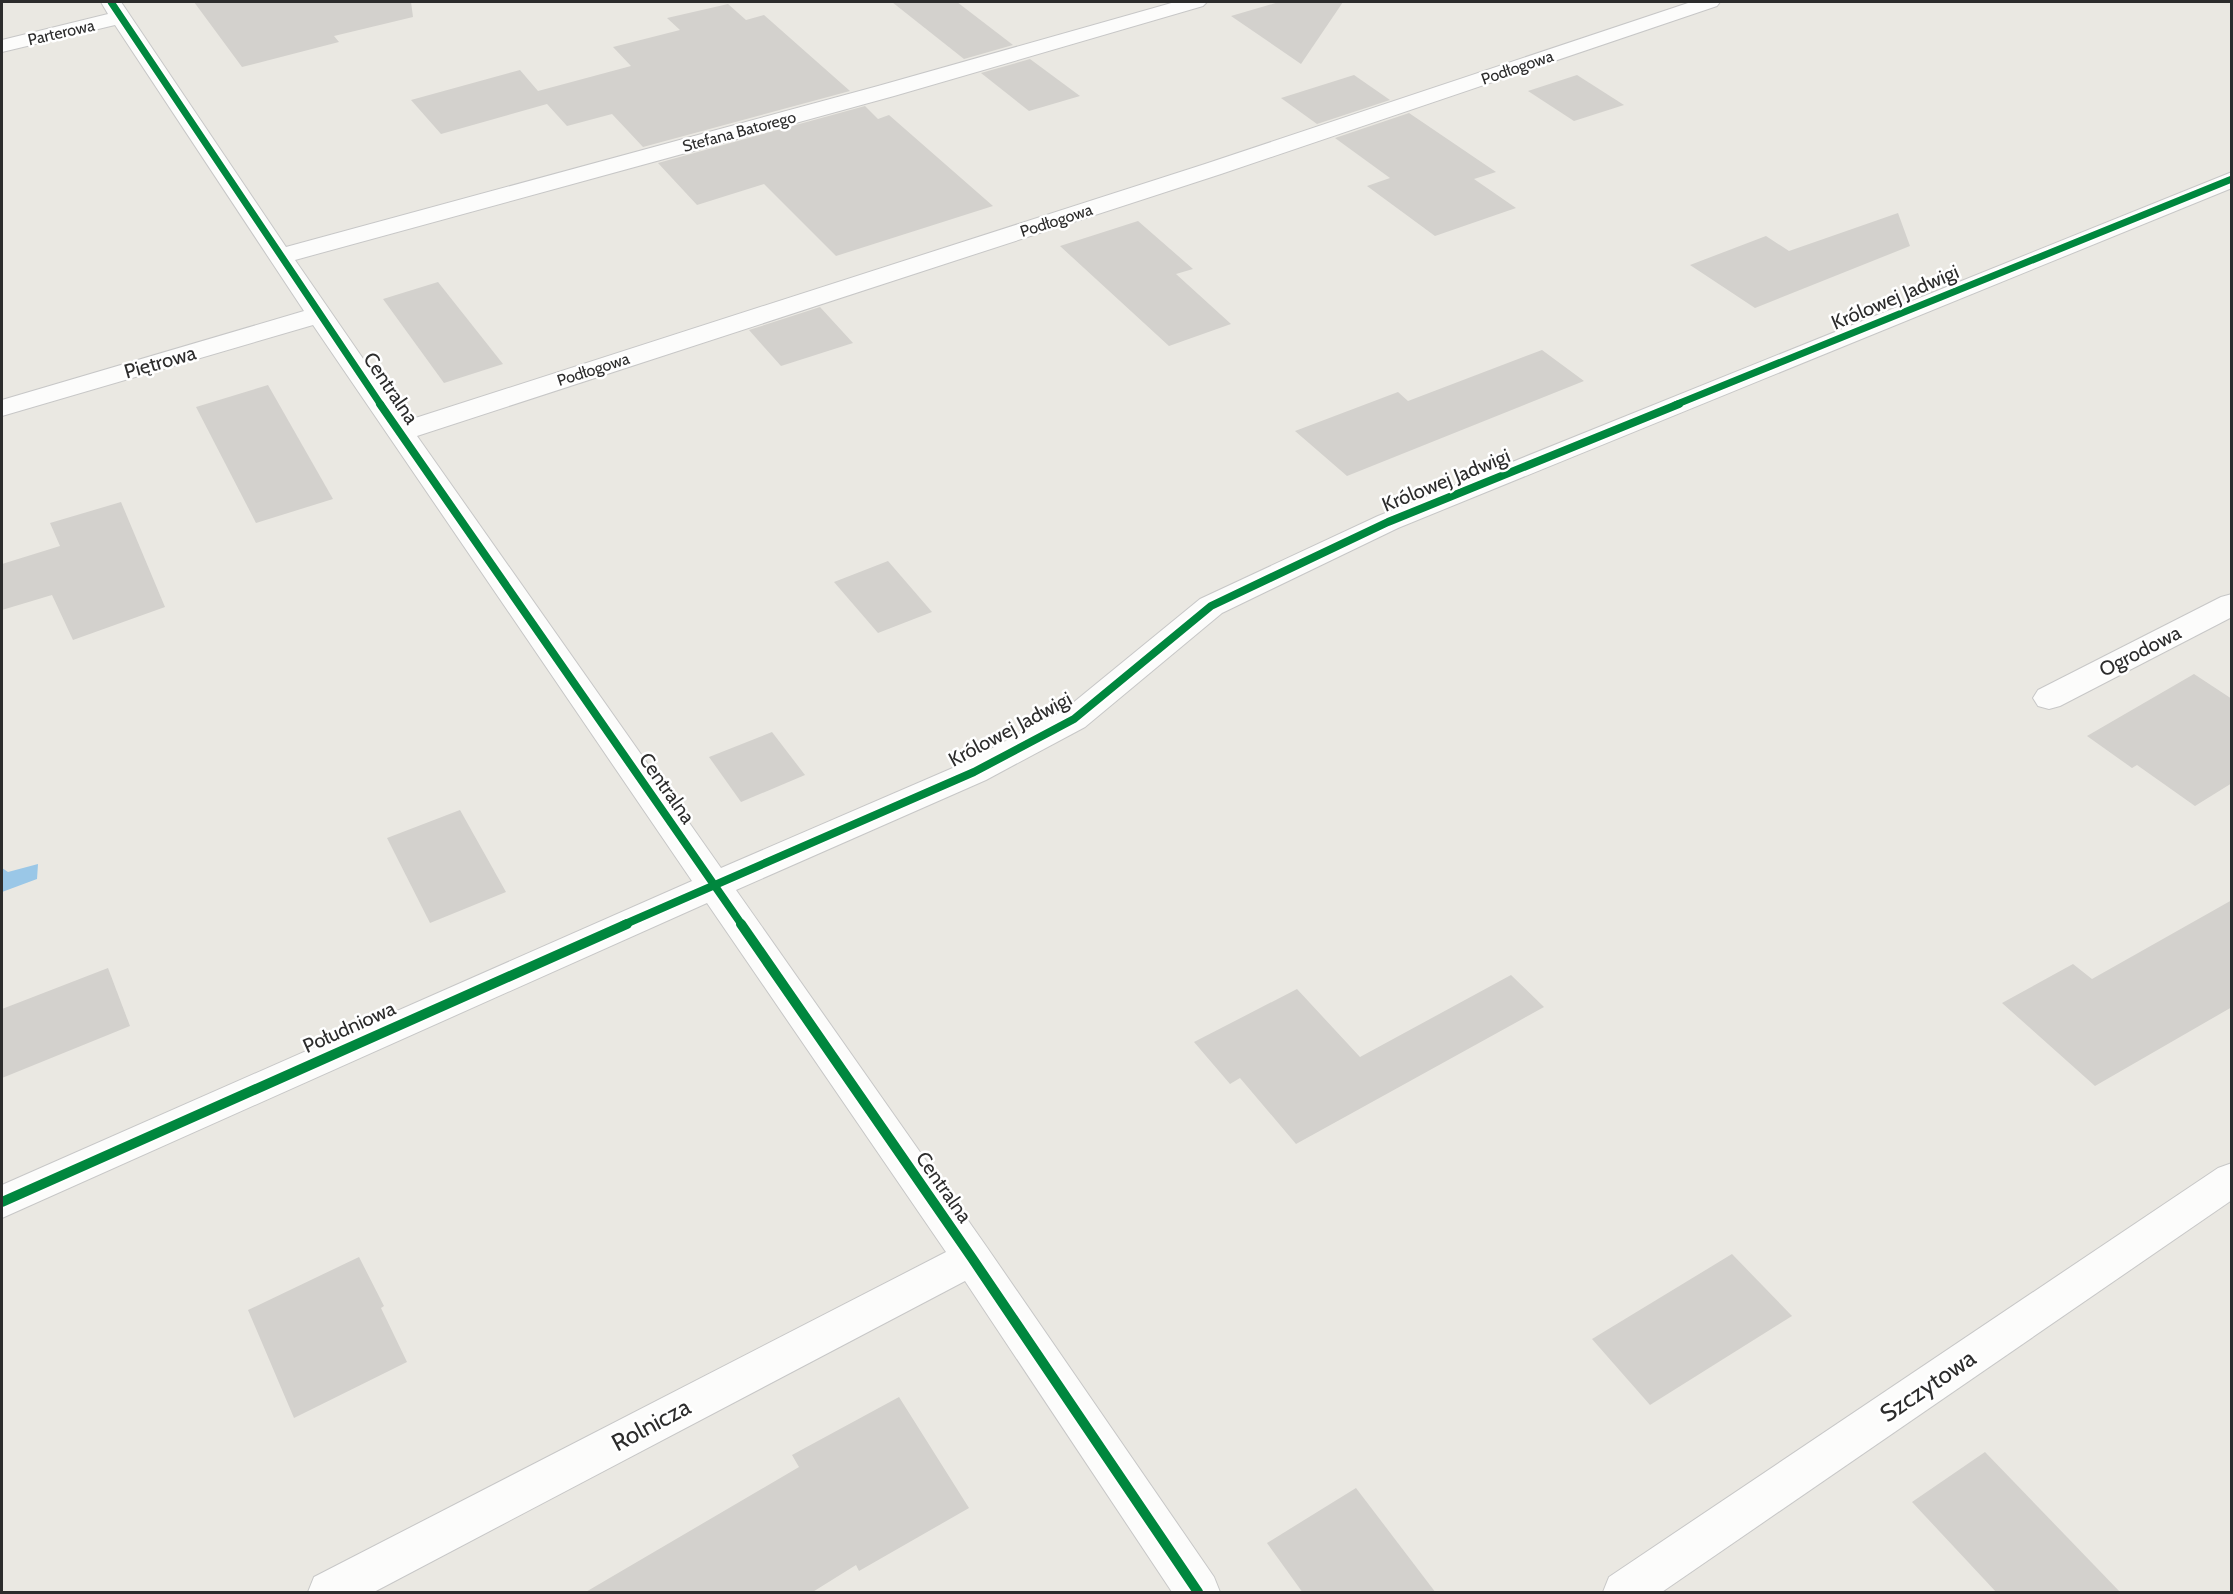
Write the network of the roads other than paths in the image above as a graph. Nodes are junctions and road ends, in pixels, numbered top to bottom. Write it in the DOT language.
graph roads {
  1 [pos="1196,2"];
  2 [pos="1710,2"];
  3 [pos="116,9"];
  4 [pos="2,46"];
  5 [pos="2232,179"];
  6 [pos="281,256"];
  7 [pos="319,315"];
  8 [pos="2,408"];
  9 [pos="400,432"];
  10 [pos="2232,604"];
  11 [pos="2049,698"];
  12 [pos="712,886"];
  13 [pos="2232,1179"];
  14 [pos="2,1202"];
  15 [pos="972,1258"];
  16 [pos="330,1593"];
  17 [pos="1198,1593"];
  18 [pos="1626,1593"];
  1 -- 6 [label="street, Stefana Batorego"];
  2 -- 9 [label="street, Podłogowa"];
  3 -- 4 [label="street, Parterowa"];
  3 -- 6 [label="street, Centralna"];
  5 -- 12 [label="street, Królowej Jadwigi"];
  6 -- 7 [label="street, Centralna"];
  7 -- 8 [label="street, Piętrowa"];
  7 -- 9 [label="street, Centralna"];
  9 -- 12 [label="street, Centralna"];
  10 -- 11 [label="street, Ogrodowa"];
  12 -- 14 [label="street, Południowa"];
  12 -- 15 [label="street, Centralna"];
  13 -- 18 [label="street, Szczytowa"];
  15 -- 16 [label="street, Rolnicza"];
  15 -- 17 [label="street, Centralna"];
}
